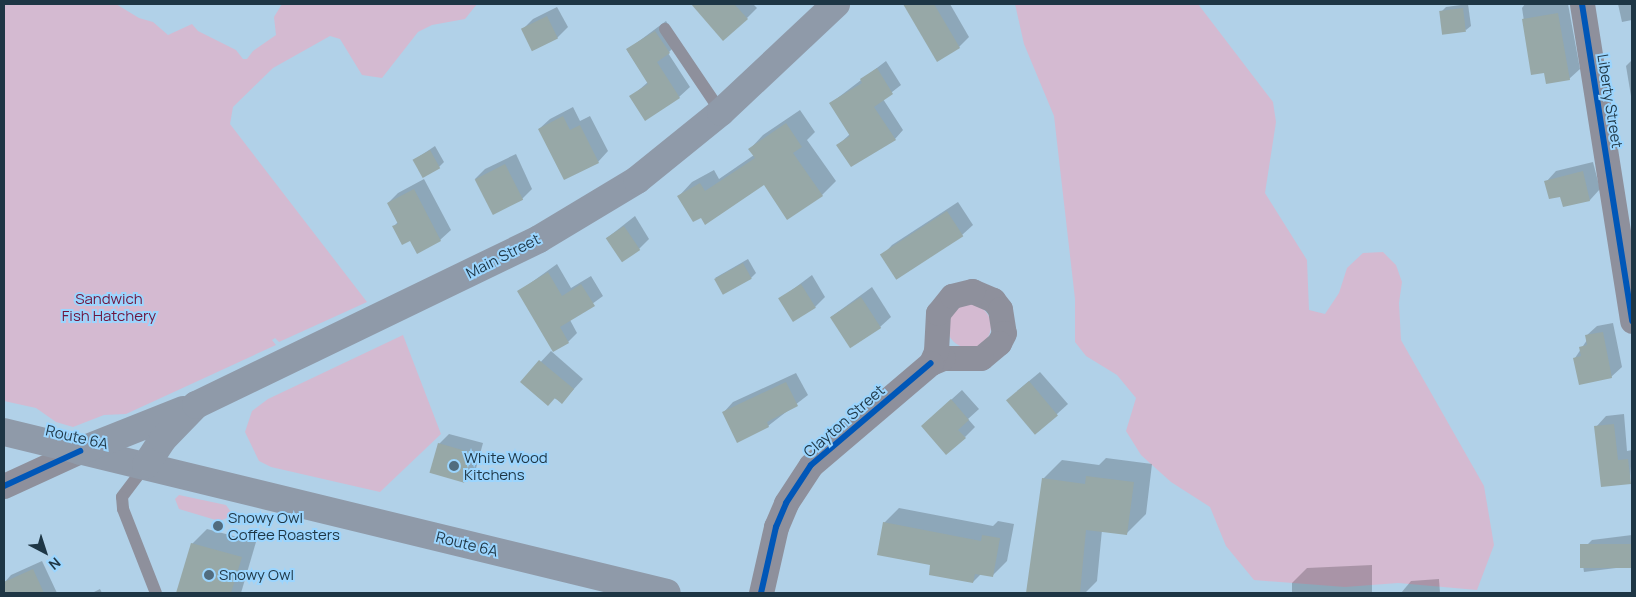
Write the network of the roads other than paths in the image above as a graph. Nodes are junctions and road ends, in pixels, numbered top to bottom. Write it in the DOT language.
graph roads {
  1 [pos="836,4"];
  2 [pos="1582,4"];
  3 [pos="665,29"];
  4 [pos="721,112"];
  5 [pos="1632,321"];
  6 [pos="931,363"];
  7 [pos="196,405"];
  8 [pos="4,432"];
  9 [pos="80,451"];
  10 [pos="146,465"];
  11 [pos="4,486"];
  12 [pos="156,593"];
  13 [pos="667,593"];
  14 [pos="761,593"];
  1 -- 4 [label="main road, Main Street"];
  2 -- 5 [label="street, Liberty Street"];
  3 -- 4 [label="lane"];
  4 -- 7 [label="main road, Main Street"];
  6 -- 14 [label="street, Clayton Street"];
  7 -- 9 [label="main road"];
  7 -- 10 [label="main road, Main Street"];
  8 -- 9 [label="main road, Route 6A"];
  9 -- 10 [label="main road, Route 6A"];
  9 -- 11 [label="street"];
  10 -- 12 [label="lane"];
  10 -- 13 [label="main road, Route 6A"];
}
